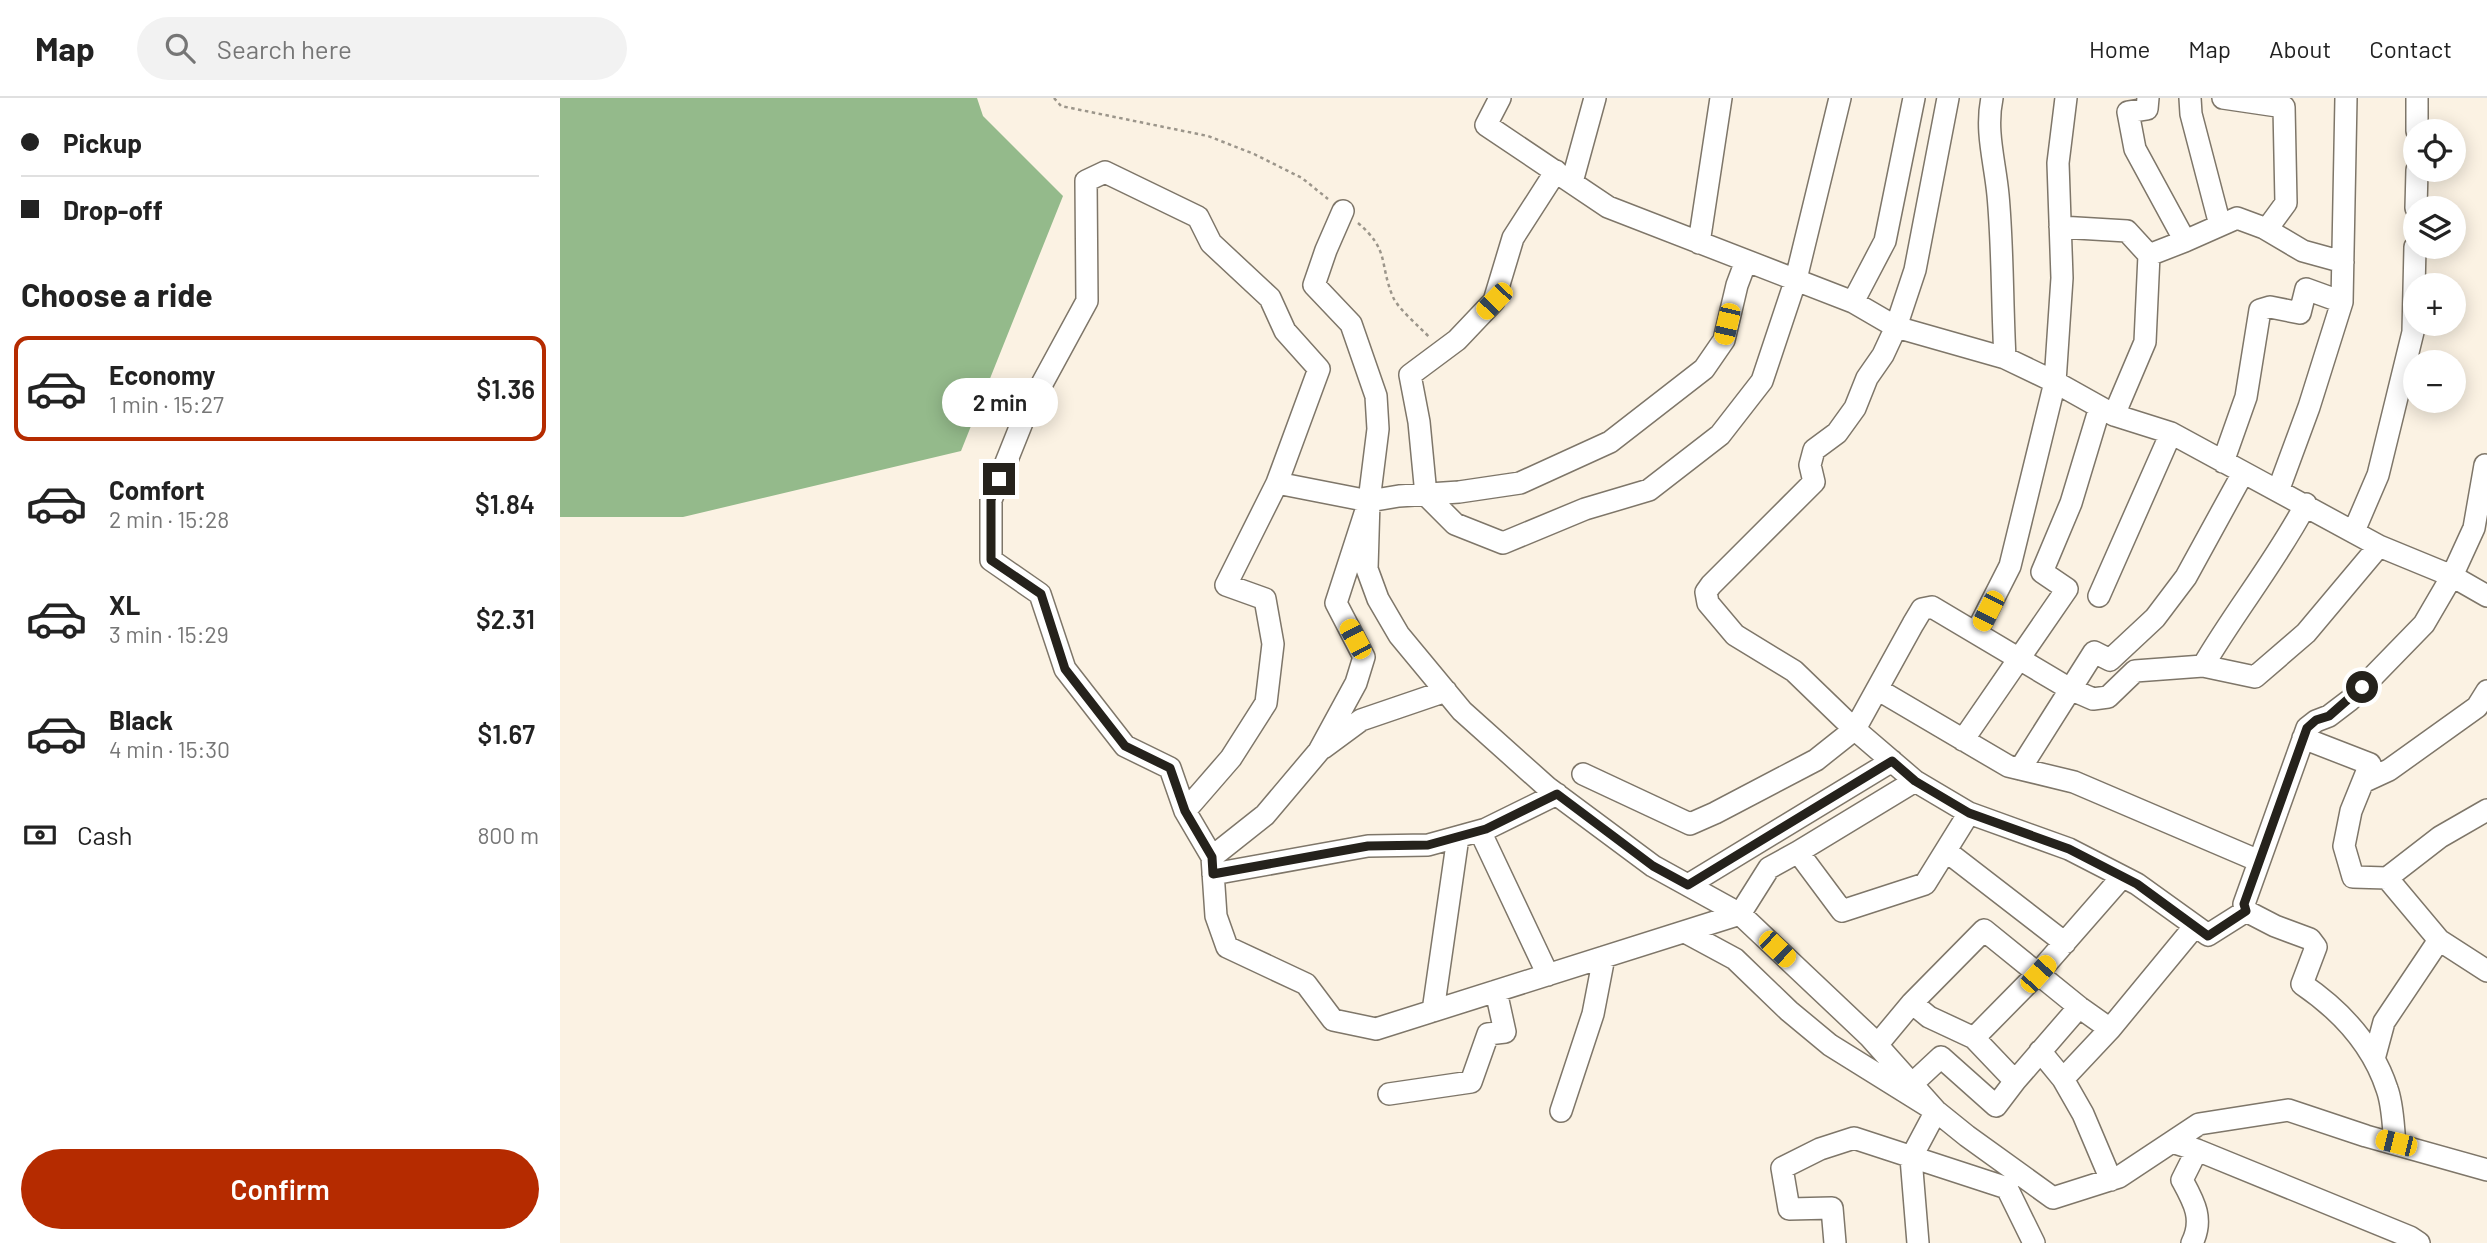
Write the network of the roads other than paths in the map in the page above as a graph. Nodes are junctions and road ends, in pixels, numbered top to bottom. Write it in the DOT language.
graph roads {
  1 [pos="1500,98"];
  2 [pos="1595,98"];
  3 [pos="1721,98"];
  4 [pos="1840,98"];
  5 [pos="1914,98"];
  6 [pos="1992,98"];
  7 [pos="2066,98"];
  8 [pos="2148,98"];
  9 [pos="2190,98"];
  10 [pos="2223,98"];
  11 [pos="2346,98"];
  12 [pos="2417,98"];
  13 [pos="1944,99"];
  14 [pos="2417,119"];
  15 [pos="1564,177"];
  16 [pos="1343,211"];
  17 [pos="2220,225"];
  18 [pos="2060,227"];
  19 [pos="2267,229"];
  20 [pos="2185,240"];
  21 [pos="1699,243"];
  22 [pos="2149,255"];
  23 [pos="2415,259"];
  24 [pos="1746,261"];
  25 [pos="2343,262"];
  26 [pos="1796,279"];
  27 [pos="1853,302"];
  28 [pos="2342,302"];
  29 [pos="1896,327"];
  30 [pos="2005,358"];
  31 [pos="2055,382"];
  32 [pos="2107,411"];
  33 [pos="2171,433"];
  34 [pos="2223,462"];
  35 [pos="2485,465"];
  36 [pos="2243,473"];
  37 [pos="1277,483"];
  38 [pos="2278,491"];
  39 [pos="1426,495"];
  40 [pos="1369,501"];
  41 [pos="2306,504"];
  42 [pos="2354,531"];
  43 [pos="2379,546"];
  44 [pos="2452,576"];
  45 [pos="2099,596"];
  46 [pos="2487,596"];
  47 [pos="1976,633"];
  48 [pos="2020,659"];
  49 [pos="2203,666"];
  50 [pos="1877,689"];
  51 [pos="2070,689"];
  52 [pos="1446,691"];
  53 [pos="2487,691"];
  54 [pos="1855,729"];
  55 [pos="2303,738"];
  56 [pos="1964,740"];
  57 [pos="1319,751"];
  58 [pos="1892,761"];
  59 [pos="2020,769"];
  60 [pos="1583,774"];
  61 [pos="1915,781"];
  62 [pos="2363,782"];
  63 [pos="1557,794"];
  64 [pos="2487,810"];
  65 [pos="1185,811"];
  66 [pos="1969,813"];
  67 [pos="1480,831"];
  68 [pos="1458,837"];
  69 [pos="1946,851"];
  70 [pos="1798,852"];
  71 [pos="2259,861"];
  72 [pos="1212,865"];
  73 [pos="2122,877"];
  74 [pos="2387,878"];
  75 [pos="1688,885"];
  76 [pos="2246,911"];
  77 [pos="1740,914"];
  78 [pos="2195,926"];
  79 [pos="1685,932"];
  80 [pos="2439,940"];
  81 [pos="2065,943"];
  82 [pos="1604,957"];
  83 [pos="2487,971"];
  84 [pos="2038,974"];
  85 [pos="1548,975"];
  86 [pos="1496,991"];
  87 [pos="1912,1003"];
  88 [pos="2079,1007"];
  89 [pos="1433,1011"];
  90 [pos="2110,1029"];
  91 [pos="1973,1038"];
  92 [pos="1877,1045"];
  93 [pos="2040,1051"];
  94 [pos="2374,1059"];
  95 [pos="2063,1079"];
  96 [pos="2015,1081"];
  97 [pos="1912,1084"];
  98 [pos="1388,1094"];
  99 [pos="1561,1111"];
  100 [pos="1936,1111"];
  101 [pos="2172,1142"];
  102 [pos="2396,1143"];
  103 [pos="2197,1150"];
  104 [pos="1911,1157"];
  105 [pos="2487,1170"];
  106 [pos="2111,1180"];
  107 [pos="1835,1243"];
  108 [pos="1918,1243"];
  109 [pos="2034,1243"];
  110 [pos="2192,1243"];
  111 [pos="2419,1243"];
  1 -- 15 [label="street"];
  2 -- 15 [label="street"];
  3 -- 21 [label="street"];
  4 -- 26 [label="street"];
  5 -- 27 [label="street"];
  6 -- 30 [label="street"];
  7 -- 18 [label="street"];
  8 -- 20 [label="street"];
  9 -- 17 [label="street"];
  10 -- 19 [label="street"];
  11 -- 25 [label="street"];
  12 -- 14 [label="street"];
  13 -- 29 [label="street"];
  15 -- 21 [label="street"];
  15 -- 39 [label="street"];
  16 -- 40 [label="street"];
  17 -- 19 [label="street"];
  17 -- 20 [label="street"];
  18 -- 22 [label="street"];
  18 -- 31 [label="street"];
  19 -- 25 [label="street"];
  20 -- 22 [label="street"];
  21 -- 24 [label="street"];
  22 -- 32 [label="street"];
  23 -- 42 [label="street"];
  24 -- 26 [label="street"];
  24 -- 39 [label="street"];
  25 -- 28 [label="street"];
  26 -- 27 [label="street"];
  26 -- 39 [label="street"];
  27 -- 29 [label="street"];
  28 -- 34 [label="street"];
  28 -- 38 [label="street"];
  29 -- 30 [label="street"];
  29 -- 54 [label="street"];
  30 -- 31 [label="street"];
  31 -- 32 [label="street"];
  31 -- 47 [label="street"];
  32 -- 33 [label="street"];
  32 -- 48 [label="street"];
  33 -- 34 [label="street"];
  33 -- 45 [label="street"];
  34 -- 36 [label="street"];
  35 -- 44 [label="street"];
  36 -- 38 [label="street"];
  36 -- 51 [label="street"];
  37 -- 40 [label="street"];
  37 -- 65 [label="street"];
  37 -- 65 [label="street"];
  38 -- 41 [label="street"];
  39 -- 40 [label="street"];
  40 -- 52 [label="street"];
  40 -- 57 [label="street"];
  41 -- 42 [label="street"];
  41 -- 49 [label="street"];
  42 -- 43 [label="street"];
  43 -- 44 [label="street"];
  43 -- 49 [label="street"];
  44 -- 46 [label="street"];
  44 -- 55 [label="street"];
  47 -- 48 [label="street"];
  47 -- 50 [label="street"];
  48 -- 51 [label="street"];
  48 -- 56 [label="street"];
  49 -- 51 [label="street"];
  50 -- 54 [label="street"];
  50 -- 56 [label="street"];
  51 -- 59 [label="street"];
  52 -- 57 [label="street"];
  52 -- 63 [label="street"];
  53 -- 62 [label="street"];
  54 -- 58 [label="street"];
  54 -- 60 [label="street"];
  55 -- 62 [label="street"];
  55 -- 71 [label="street"];
  56 -- 59 [label="street"];
  57 -- 72 [label="street"];
  58 -- 61 [label="street"];
  58 -- 75 [label="street"];
  59 -- 71 [label="street"];
  61 -- 66 [label="street"];
  61 -- 70 [label="street"];
  62 -- 74 [label="street"];
  63 -- 67 [label="street"];
  63 -- 75 [label="street"];
  64 -- 74 [label="street"];
  65 -- 72 [label="street"];
  66 -- 69 [label="street"];
  66 -- 73 [label="street"];
  67 -- 68 [label="street"];
  67 -- 85 [label="street"];
  68 -- 72 [label="street"];
  68 -- 89 [label="street"];
  69 -- 70 [label="street"];
  69 -- 81 [label="street"];
  70 -- 77 [label="street"];
  71 -- 76 [label="street"];
  72 -- 89 [label="street"];
  73 -- 78 [label="street"];
  73 -- 81 [label="street"];
  74 -- 80 [label="street"];
  75 -- 77 [label="street"];
  76 -- 78 [label="street"];
  76 -- 94 [label="street"];
  77 -- 79 [label="street"];
  77 -- 92 [label="street"];
  78 -- 90 [label="street"];
  79 -- 82 [label="street"];
  79 -- 100 [label="street"];
  80 -- 83 [label="street"];
  80 -- 94 [label="street"];
  81 -- 84 [label="street"];
  82 -- 85 [label="street"];
  82 -- 99 [label="street"];
  84 -- 87 [label="street"];
  84 -- 88 [label="street"];
  84 -- 91 [label="street"];
  85 -- 86 [label="street"];
  86 -- 89 [label="street"];
  86 -- 98 [label="street"];
  87 -- 91 [label="street"];
  87 -- 92 [label="street"];
  88 -- 90 [label="street"];
  88 -- 93 [label="street"];
  90 -- 95 [label="street"];
  91 -- 96 [label="street"];
  92 -- 97 [label="street"];
  93 -- 95 [label="street"];
  93 -- 96 [label="street"];
  94 -- 102 [label="street"];
  95 -- 106 [label="street"];
  96 -- 97 [label="street"];
  97 -- 100 [label="street"];
  100 -- 104 [label="street"];
  100 -- 106 [label="street"];
  101 -- 102 [label="street"];
  101 -- 103 [label="street"];
  101 -- 106 [label="street"];
  102 -- 105 [label="street"];
  103 -- 110 [label="street"];
  103 -- 111 [label="street"];
  104 -- 107 [label="street"];
  104 -- 108 [label="street"];
  104 -- 109 [label="street"];
}
